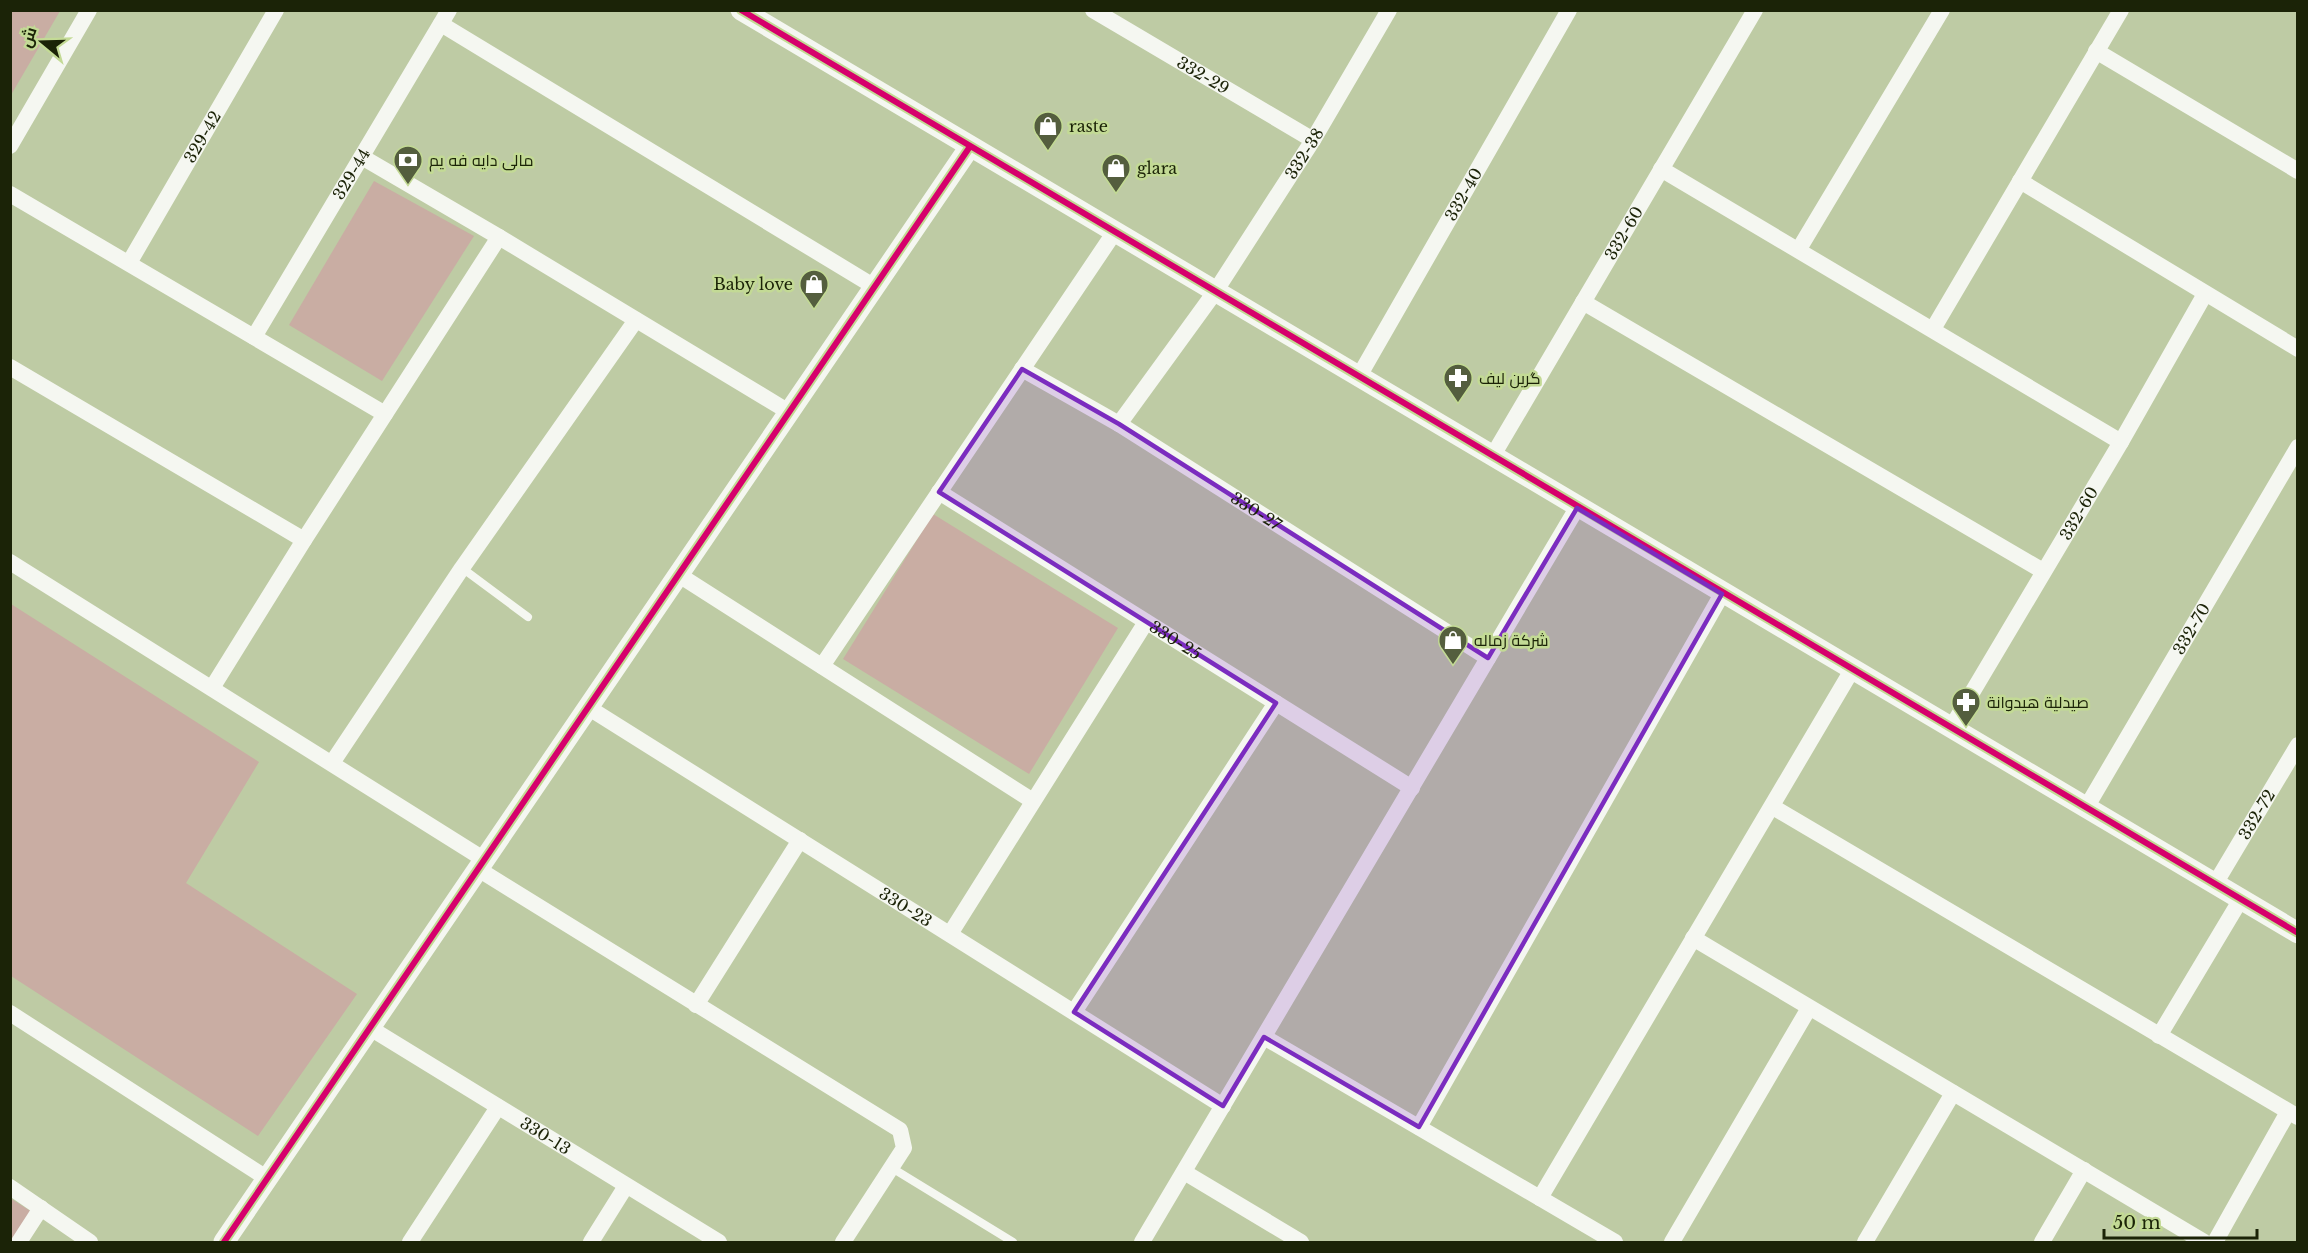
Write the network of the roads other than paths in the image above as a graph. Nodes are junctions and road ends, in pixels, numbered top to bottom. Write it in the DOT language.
graph roads {
  1 [pos="89,10"];
  2 [pos="276,10"];
  3 [pos="1093,10"];
  4 [pos="1389,10"];
  5 [pos="1569,10"];
  6 [pos="1755,10"];
  7 [pos="1942,10"];
  8 [pos="2121,10"];
  9 [pos="751,13"];
  10 [pos="445,17"];
  11 [pos="2096,51"];
  12 [pos="1313,140"];
  13 [pos="10,146"];
  14 [pos="969,148"];
  15 [pos="362,157"];
  16 [pos="1661,169"];
  17 [pos="2298,171"];
  18 [pos="2020,181"];
  19 [pos="10,194"];
  20 [pos="1114,233"];
  21 [pos="499,237"];
  22 [pos="1799,249"];
  23 [pos="129,263"];
  24 [pos="875,287"];
  25 [pos="1215,292"];
  26 [pos="2205,294"];
  27 [pos="1583,302"];
  28 [pos="636,320"];
  29 [pos="1933,329"];
  30 [pos="254,337"];
  31 [pos="2298,349"];
  32 [pos="10,367"];
  33 [pos="1022,369"];
  34 [pos="1358,378"];
  35 [pos="789,412"];
  36 [pos="386,414"];
  37 [pos="1119,423"];
  38 [pos="2121,442"];
  39 [pos="2298,447"];
  40 [pos="1492,457"];
  41 [pos="939,492"];
  42 [pos="1577,508"];
  43 [pos="304,540"];
  44 [pos="10,562"];
  45 [pos="462,568"];
  46 [pos="2043,571"];
  47 [pos="679,575"];
  48 [pos="1722,594"];
  49 [pos="528,617"];
  50 [pos="1146,622"];
  51 [pos="1488,658"];
  52 [pos="822,666"];
  53 [pos="1852,670"];
  54 [pos="212,688"];
  55 [pos="1276,703"];
  56 [pos="589,708"];
  57 [pos="1951,728"];
  58 [pos="2298,745"];
  59 [pos="332,763"];
  60 [pos="1412,788"];
  61 [pos="1033,801"];
  62 [pos="1773,807"];
  63 [pos="2086,808"];
  64 [pos="800,840"];
  65 [pos="482,864"];
  66 [pos="2215,884"];
  67 [pos="2241,900"];
  68 [pos="2298,933"];
  69 [pos="950,934"];
  70 [pos="1693,938"];
  71 [pos="696,1005"];
  72 [pos="1809,1008"];
  73 [pos="1074,1012"];
  74 [pos="10,1013"];
  75 [pos="370,1028"];
  76 [pos="2159,1036"];
  77 [pos="1264,1037"];
  78 [pos="1953,1093"];
  79 [pos="1223,1106"];
  80 [pos="498,1107"];
  81 [pos="2293,1115"];
  82 [pos="1419,1127"];
  83 [pos="892,1168"];
  84 [pos="2084,1170"];
  85 [pos="1184,1172"];
  86 [pos="268,1179"];
  87 [pos="626,1186"];
  88 [pos="10,1187"];
  89 [pos="1540,1198"];
  90 [pos="41,1208"];
  91 [pos="19,1242"];
  92 [pos="90,1242"];
  93 [pos="224,1242"];
  94 [pos="410,1242"];
  95 [pos="591,1242"];
  96 [pos="719,1242"];
  97 [pos="843,1242"];
  98 [pos="1013,1242"];
  99 [pos="1142,1242"];
  100 [pos="1301,1242"];
  101 [pos="1615,1242"];
  102 [pos="1672,1242"];
  103 [pos="1865,1242"];
  104 [pos="2042,1242"];
  105 [pos="2204,1242"];
  106 [pos="2215,1242"];
  1 -- 13 [label="street"];
  2 -- 23 [label="street, 329-42"];
  3 -- 12 [label="street, 332-29"];
  4 -- 12 [label="street, 332-38"];
  5 -- 34 [label="street, 332-40"];
  6 -- 16 [label="street, 332-60"];
  7 -- 22 [label="street"];
  8 -- 11 [label="street"];
  9 -- 14 [label="street"];
  10 -- 15 [label="street, 329-44"];
  10 -- 24 [label="street"];
  11 -- 17 [label="street"];
  11 -- 18 [label="street"];
  12 -- 25 [label="street, 332-38"];
  14 -- 20 [label="street"];
  14 -- 24 [label="street"];
  15 -- 21 [label="street"];
  15 -- 30 [label="street, 329-44"];
  16 -- 22 [label="street"];
  16 -- 27 [label="street, 332-60"];
  18 -- 26 [label="street"];
  18 -- 29 [label="street"];
  19 -- 23 [label="street"];
  20 -- 25 [label="street"];
  20 -- 33 [label="street"];
  21 -- 28 [label="street"];
  21 -- 36 [label="street"];
  22 -- 29 [label="street"];
  23 -- 30 [label="street"];
  24 -- 35 [label="street"];
  25 -- 34 [label="street"];
  25 -- 37 [label="street, 332-38"];
  26 -- 31 [label="street"];
  26 -- 38 [label="street, 332-60"];
  27 -- 40 [label="street, 332-60"];
  27 -- 46 [label="street"];
  28 -- 35 [label="street"];
  28 -- 45 [label="street"];
  29 -- 38 [label="street"];
  30 -- 36 [label="street"];
  32 -- 43 [label="street"];
  33 -- 37 [label="street, 330-27"];
  33 -- 41 [label="street"];
  34 -- 40 [label="street"];
  35 -- 47 [label="street"];
  36 -- 43 [label="street"];
  37 -- 51 [label="street, 330-27"];
  38 -- 46 [label="street, 332-60"];
  39 -- 63 [label="street, 332-70"];
  40 -- 42 [label="street"];
  41 -- 50 [label="street, 330-25"];
  41 -- 52 [label="street"];
  42 -- 48 [label="street"];
  42 -- 51 [label="street"];
  43 -- 54 [label="street"];
  44 -- 54 [label="street"];
  45 -- 49 [label="lane"];
  45 -- 59 [label="street"];
  46 -- 57 [label="street, 332-60"];
  47 -- 52 [label="street"];
  47 -- 56 [label="street"];
  48 -- 53 [label="street"];
  48 -- 82 [label="street"];
  50 -- 55 [label="street, 330-25"];
  50 -- 61 [label="street"];
  51 -- 60 [label="street"];
  52 -- 61 [label="street"];
  53 -- 57 [label="street"];
  53 -- 62 [label="street"];
  54 -- 59 [label="street"];
  55 -- 60 [label="street, 330-25"];
  55 -- 73 [label="street"];
  56 -- 64 [label="street, 330-23"];
  56 -- 65 [label="street"];
  57 -- 63 [label="street"];
  58 -- 66 [label="street, 332-72"];
  59 -- 65 [label="street"];
  60 -- 77 [label="street"];
  61 -- 69 [label="street"];
  62 -- 70 [label="street"];
  62 -- 76 [label="street"];
  63 -- 66 [label="street"];
  64 -- 69 [label="street, 330-23"];
  64 -- 71 [label="street"];
  65 -- 71 [label="street"];
  65 -- 75 [label="street"];
  66 -- 67 [label="street"];
  67 -- 68 [label="street"];
  67 -- 76 [label="street"];
  69 -- 73 [label="street, 330-23"];
  70 -- 72 [label="street"];
  70 -- 89 [label="street"];
  71 -- 83 [label="street"];
  72 -- 78 [label="street"];
  72 -- 102 [label="street"];
  73 -- 79 [label="street, 330-23"];
  74 -- 86 [label="street"];
  75 -- 80 [label="street, 330-13"];
  75 -- 86 [label="street"];
  76 -- 81 [label="street"];
  77 -- 79 [label="street"];
  77 -- 82 [label="street"];
  78 -- 84 [label="street"];
  78 -- 103 [label="street"];
  79 -- 85 [label="street"];
  80 -- 87 [label="street, 330-13"];
  80 -- 94 [label="street"];
  81 -- 106 [label="street"];
  82 -- 89 [label="street"];
  83 -- 97 [label="street"];
  83 -- 98 [label="lane"];
  84 -- 104 [label="street"];
  84 -- 105 [label="street"];
  85 -- 99 [label="street"];
  85 -- 100 [label="street"];
  86 -- 93 [label="street"];
  87 -- 95 [label="street"];
  87 -- 96 [label="street, 330-13"];
  88 -- 90 [label="street"];
  89 -- 101 [label="street"];
  90 -- 91 [label="street"];
  90 -- 92 [label="street"];
}
